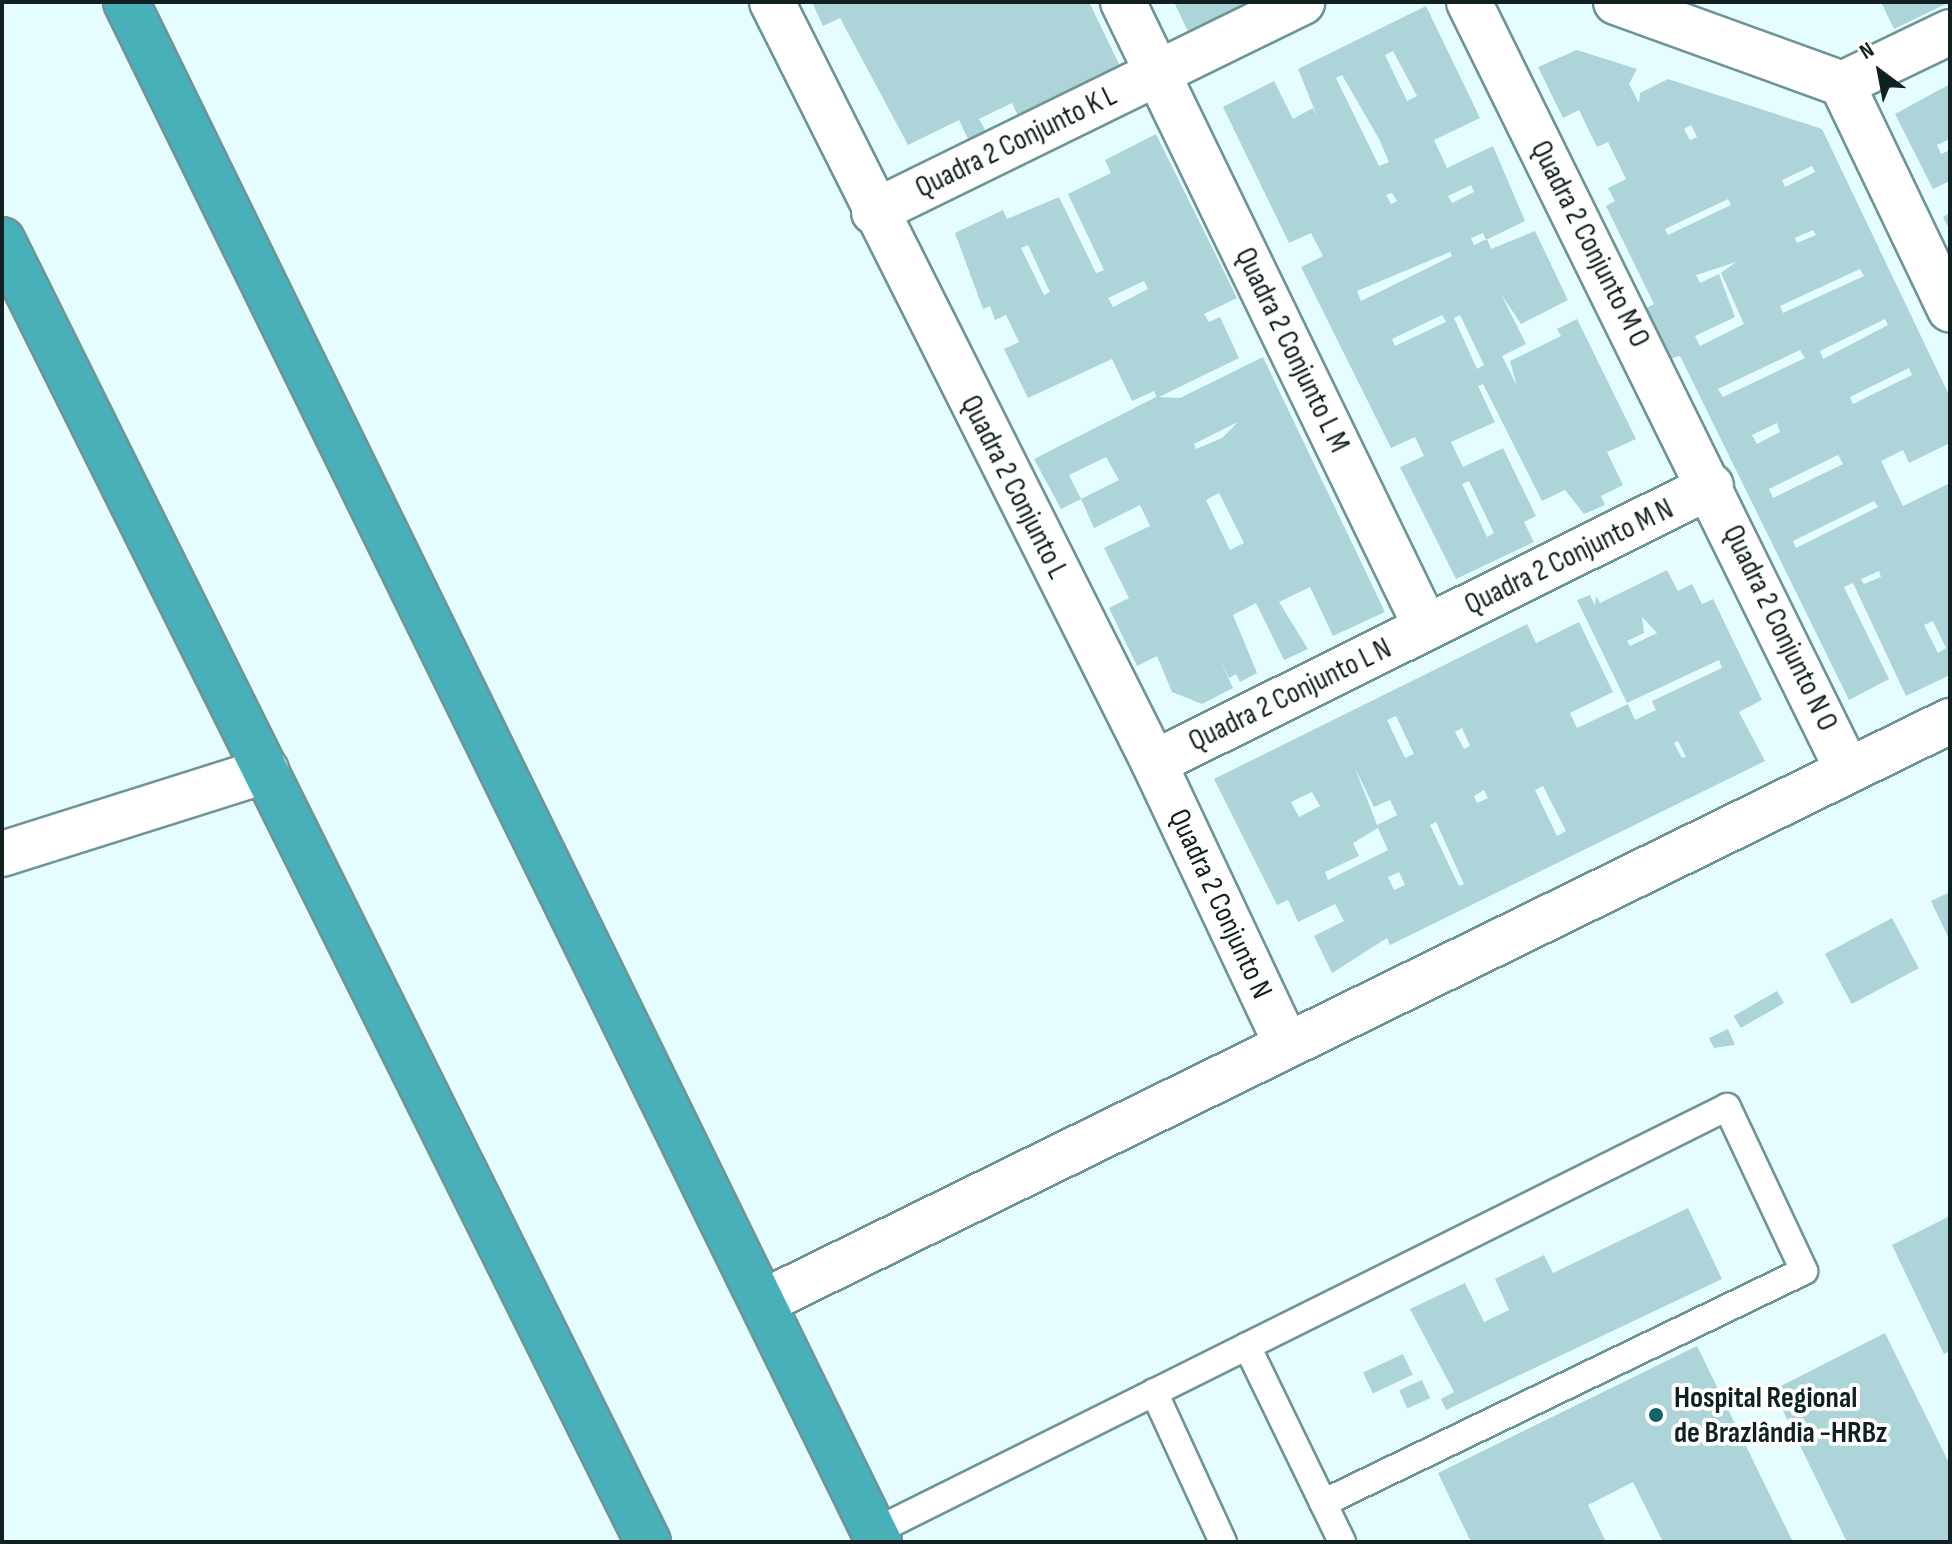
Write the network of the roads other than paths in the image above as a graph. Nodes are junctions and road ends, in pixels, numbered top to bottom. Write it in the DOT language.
graph roads {
  1 [pos="126,2"];
  2 [pos="772,2"];
  3 [pos="1123,2"];
  4 [pos="1302,2"];
  5 [pos="1469,2"];
  6 [pos="1616,2"];
  7 [pos="1950,32"];
  8 [pos="1157,73"];
  9 [pos="1842,84"];
  10 [pos="874,212"];
  11 [pos="2,240"];
  12 [pos="1950,309"];
  13 [pos="1711,486"];
  14 [pos="1426,627"];
  15 [pos="1950,721"];
  16 [pos="1154,763"];
  17 [pos="266,771"];
  18 [pos="1848,771"];
  19 [pos="2,854"];
  20 [pos="1286,1044"];
  21 [pos="763,1302"];
  22 [pos="1247,1346"];
  23 [pos="1154,1392"];
  24 [pos="1323,1503"];
  25 [pos="876,1537"];
  26 [pos="648,1542"];
  27 [pos="1223,1542"];
  28 [pos="1342,1542"];
  1 -- 21 [label="highway"];
  2 -- 10 [label="street, Quadra 2 Conjunto L"];
  3 -- 8 [label="street, Quadra 2 Conjunto L M"];
  4 -- 8 [label="street, Quadra 2 Conjunto K L"];
  5 -- 13 [label="street, Quadra 2 Conjunto M O"];
  6 -- 9 [label="street"];
  7 -- 9 [label="street"];
  8 -- 10 [label="street, Quadra 2 Conjunto K L"];
  8 -- 14 [label="street, Quadra 2 Conjunto L M"];
  9 -- 12 [label="street"];
  10 -- 16 [label="street, Quadra 2 Conjunto L"];
  11 -- 17 [label="highway"];
  13 -- 14 [label="street, Quadra 2 Conjunto M N"];
  13 -- 18 [label="street, Quadra 2 Conjunto N O"];
  14 -- 16 [label="street, Quadra 2 Conjunto L N"];
  15 -- 18 [label="street"];
  16 -- 20 [label="street, Quadra 2 Conjunto N"];
  17 -- 19 [label="street"];
  17 -- 26 [label="highway"];
  18 -- 20 [label="street"];
  20 -- 21 [label="street"];
  21 -- 25 [label="highway"];
  22 -- 23 [label="lane"];
  22 -- 24 [label="lane"];
  22 -- 24 [label="lane"];
  23 -- 25 [label="lane"];
  23 -- 27 [label="lane"];
  24 -- 28 [label="lane"];
}
